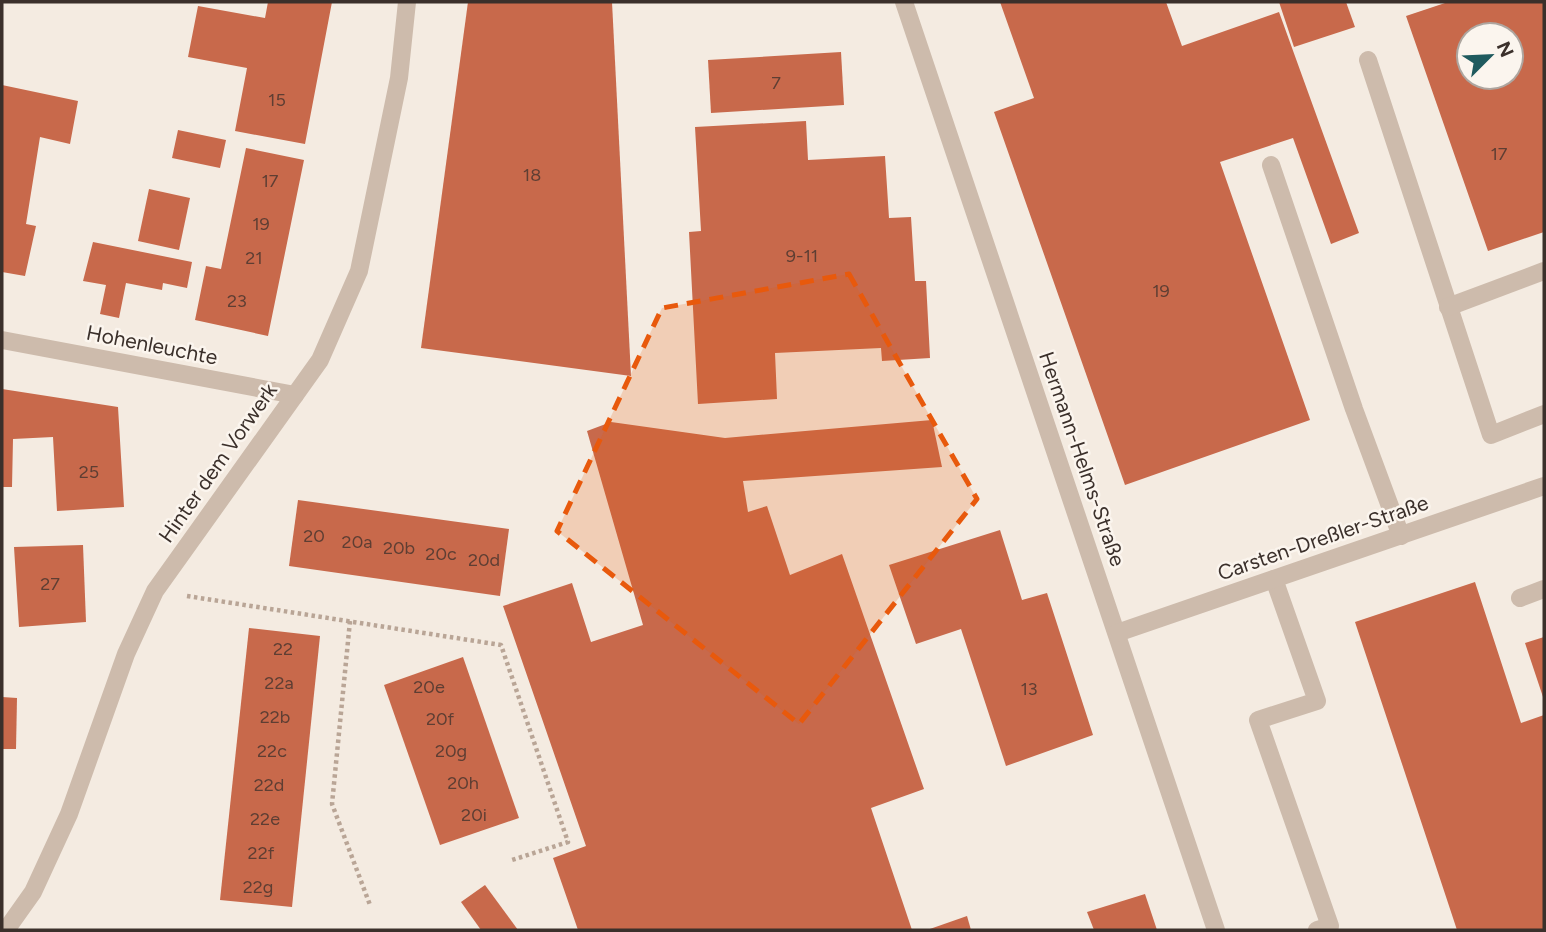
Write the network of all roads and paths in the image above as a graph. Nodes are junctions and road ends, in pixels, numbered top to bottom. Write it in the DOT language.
graph roads {
  1 [pos="407,2"];
  2 [pos="904,2"];
  3 [pos="1368,60"];
  4 [pos="1271,165"];
  5 [pos="1544,271"];
  6 [pos="1448,306"];
  7 [pos="2,340"];
  8 [pos="295,395"];
  9 [pos="1544,414"];
  10 [pos="1544,486"];
  11 [pos="1401,536"];
  12 [pos="1274,579"];
  13 [pos="1544,589"];
  14 [pos="155,591"];
  15 [pos="1520,598"];
  16 [pos="350,621"];
  17 [pos="1117,634"];
  18 [pos="509,861"];
  19 [pos="370,905"];
  20 [pos="6,930"];
  21 [pos="1216,930"];
  22 [pos="1317,930"];
  1 -- 8 [label="street, Hinter dem Vorwerk"];
  2 -- 17 [label="street, Hermann-Helms-Straße"];
  3 -- 6 [label="street"];
  4 -- 11 [label="street"];
  5 -- 6 [label="street"];
  6 -- 9 [label="street"];
  7 -- 8 [label="street, Hohenleuchte"];
  8 -- 14 [label="street, Hinter dem Vorwerk"];
  10 -- 11 [label="street, Carsten-Dreßler-Straße"];
  11 -- 12 [label="street, Carsten-Dreßler-Straße"];
  12 -- 17 [label="street, Carsten-Dreßler-Straße"];
  12 -- 22 [label="street"];
  13 -- 15 [label="street"];
  14 -- 16 [label="path"];
  14 -- 20 [label="street, Hinter dem Vorwerk"];
  16 -- 18 [label="path"];
  16 -- 19 [label="path"];
  17 -- 21 [label="street, Hermann-Helms-Straße"];
}
